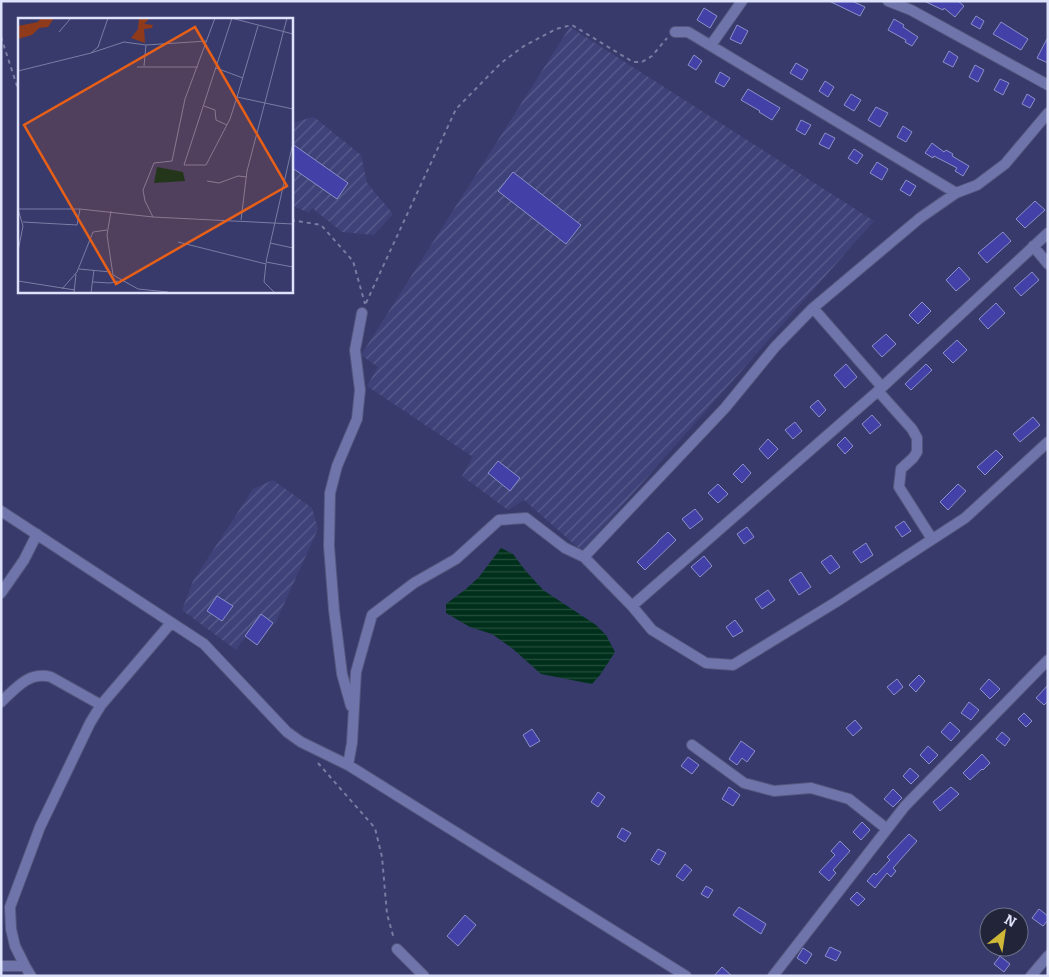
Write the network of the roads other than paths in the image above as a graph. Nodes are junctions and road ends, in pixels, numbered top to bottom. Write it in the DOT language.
graph roads {
  1 [pos="742,1"];
  2 [pos="888,1"];
  3 [pos="675,32"];
  4 [pos="711,45"];
  5 [pos="1048,85"];
  6 [pos="1048,113"];
  7 [pos="956,193"];
  8 [pos="1048,232"];
  9 [pos="1033,246"];
  10 [pos="1048,264"];
  11 [pos="813,308"];
  12 [pos="362,313"];
  13 [pos="880,389"];
  14 [pos="1048,442"];
  15 [pos="1,511"];
  16 [pos="37,534"];
  17 [pos="932,539"];
  18 [pos="584,558"];
  19 [pos="1,593"];
  20 [pos="632,606"];
  21 [pos="171,623"];
  22 [pos="1048,660"];
  23 [pos="1,702"];
  24 [pos="101,705"];
  25 [pos="354,716"];
  26 [pos="692,745"];
  27 [pos="348,765"];
  28 [pos="887,829"];
  29 [pos="6,904"];
  30 [pos="397,949"];
  31 [pos="1048,956"];
  32 [pos="1,966"];
  33 [pos="25,966"];
  34 [pos="31,976"];
  35 [pos="424,976"];
  36 [pos="686,976"];
  37 [pos="773,976"];
  38 [pos="1030,976"];
  1 -- 4 [label="street"];
  2 -- 5 [label="street"];
  3 -- 4 [label="street"];
  4 -- 7 [label="street"];
  6 -- 7 [label="street"];
  7 -- 11 [label="street"];
  8 -- 9 [label="street"];
  9 -- 10 [label="street"];
  9 -- 13 [label="street"];
  11 -- 13 [label="street"];
  11 -- 18 [label="street"];
  12 -- 25 [label="street"];
  13 -- 17 [label="street"];
  13 -- 20 [label="street"];
  14 -- 17 [label="street"];
  15 -- 16 [label="street"];
  16 -- 19 [label="street"];
  16 -- 21 [label="street"];
  17 -- 20 [label="street"];
  18 -- 20 [label="street"];
  18 -- 25 [label="street"];
  21 -- 24 [label="street"];
  21 -- 27 [label="street"];
  22 -- 28 [label="street"];
  23 -- 24 [label="street"];
  24 -- 29 [label="street"];
  25 -- 27 [label="street"];
  26 -- 28 [label="street"];
  27 -- 36 [label="street"];
  28 -- 37 [label="street"];
  29 -- 33 [label="street"];
  30 -- 35 [label="street"];
  31 -- 38 [label="street"];
  32 -- 33 [label="street"];
  33 -- 34 [label="street"];
}
